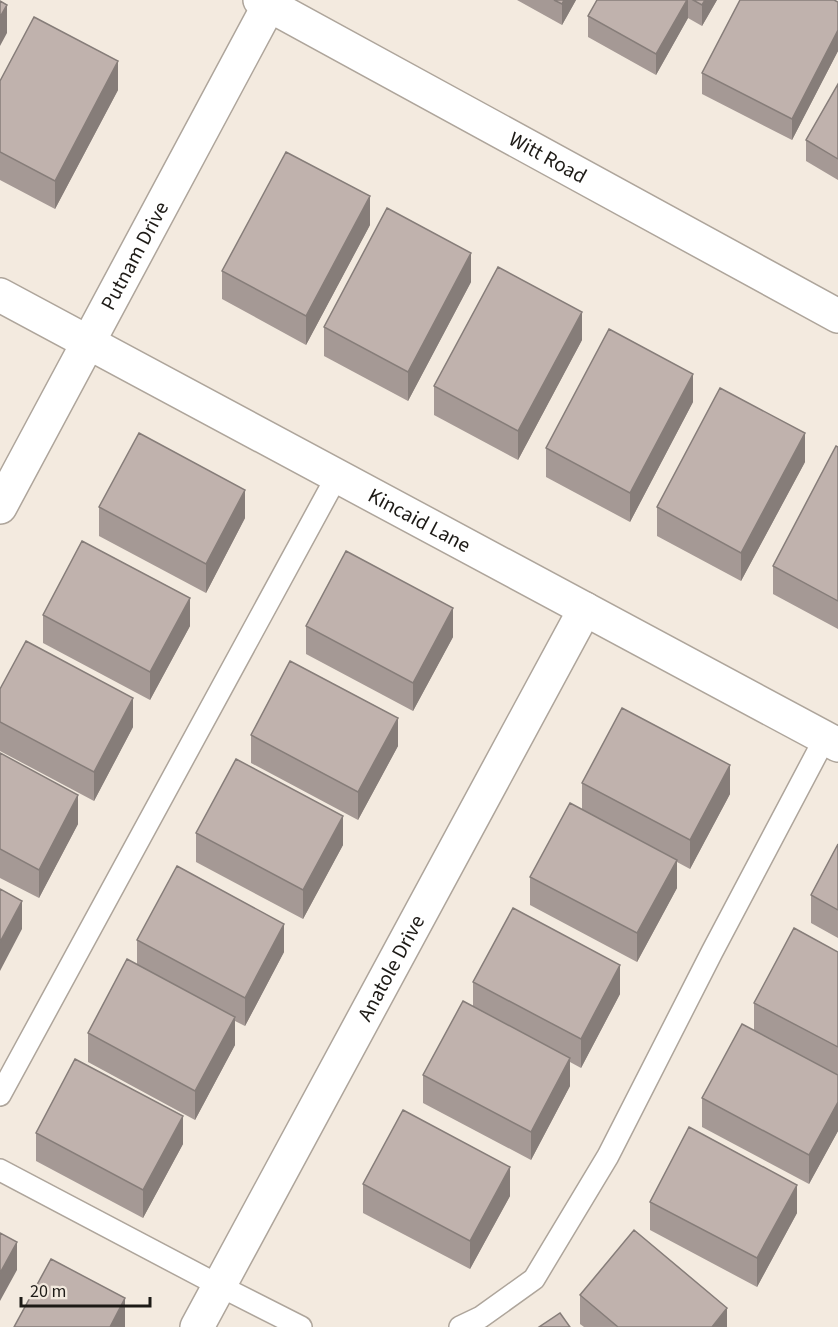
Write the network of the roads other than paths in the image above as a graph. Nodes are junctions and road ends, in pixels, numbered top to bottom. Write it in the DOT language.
graph roads {
  1 [pos="265,3"];
  2 [pos="0,295"];
  3 [pos="838,316"];
  4 [pos="88,342"];
  5 [pos="337,476"];
  6 [pos="0,507"];
  7 [pos="585,609"];
  8 [pos="832,741"];
  9 [pos="0,1095"];
  10 [pos="0,1170"];
  11 [pos="218,1285"];
  12 [pos="197,1327"];
  13 [pos="301,1327"];
  14 [pos="460,1327"];
  1 -- 3 [label="street, Witt Road"];
  1 -- 4 [label="street, Putnam Drive"];
  2 -- 4 [label="street, Kincaid Lane"];
  4 -- 5 [label="street, Kincaid Lane"];
  4 -- 6 [label="street, Putnam Drive"];
  5 -- 7 [label="street, Kincaid Lane"];
  5 -- 9 [label="lane"];
  7 -- 8 [label="street, Kincaid Lane"];
  7 -- 11 [label="street, Anatole Drive"];
  8 -- 14 [label="lane"];
  10 -- 11 [label="lane"];
  11 -- 12 [label="street, Anatole Drive"];
  11 -- 13 [label="lane"];
}
